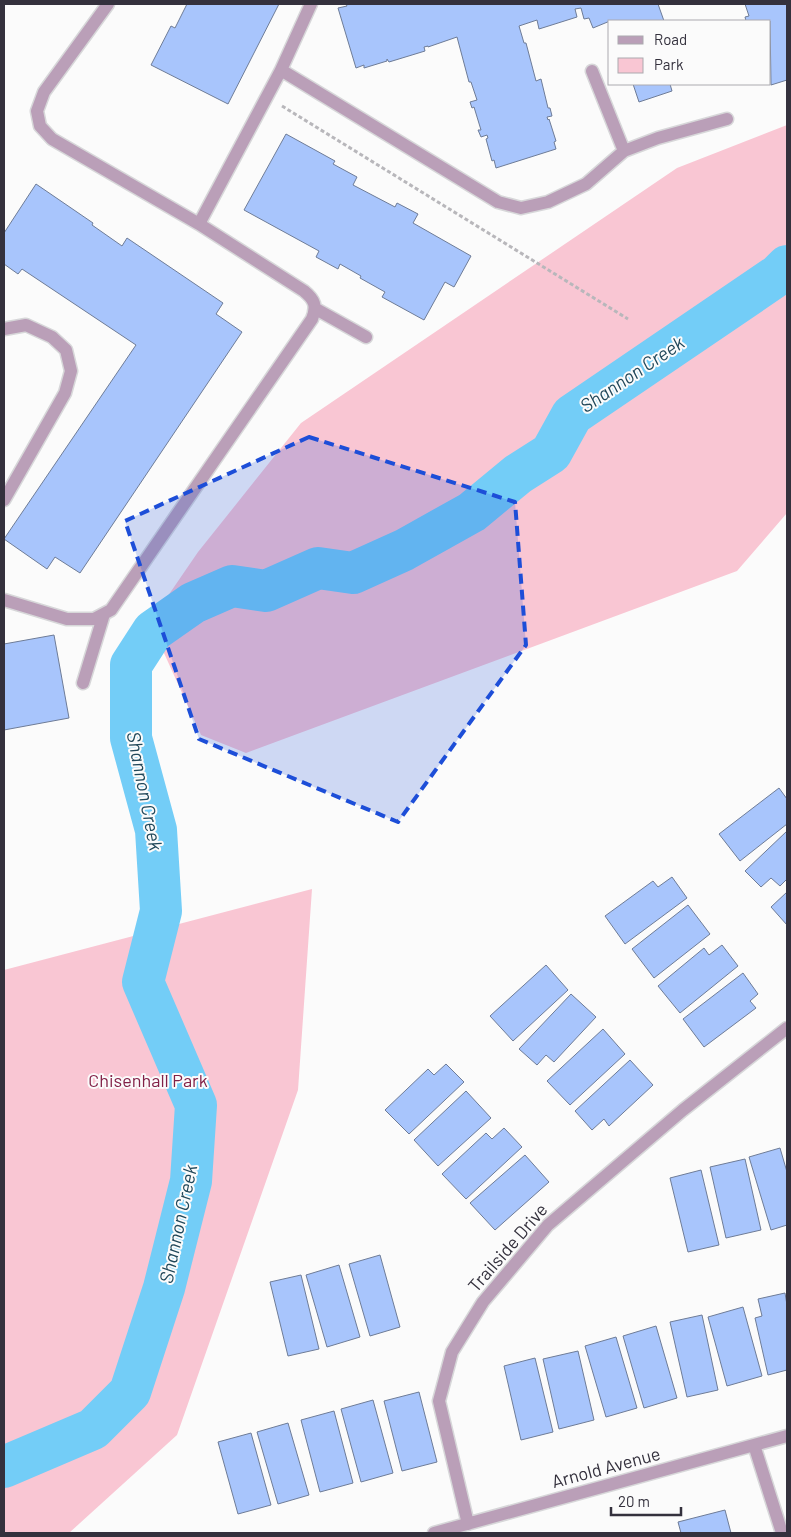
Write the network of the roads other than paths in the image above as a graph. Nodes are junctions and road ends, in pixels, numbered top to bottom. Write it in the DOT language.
graph roads {
  1 [pos="108,4"];
  2 [pos="311,4"];
  3 [pos="281,70"];
  4 [pos="592,71"];
  5 [pos="727,119"];
  6 [pos="624,151"];
  7 [pos="199,224"];
  8 [pos="316,309"];
  9 [pos="4,329"];
  10 [pos="366,337"];
  11 [pos="4,500"];
  12 [pos="4,599"];
  13 [pos="104,614"];
  14 [pos="83,683"];
  15 [pos="787,1028"];
  16 [pos="787,1436"];
  17 [pos="754,1445"];
  18 [pos="468,1524"];
  19 [pos="448,1531"];
  20 [pos="434,1533"];
  21 [pos="782,1533"];
  1 -- 7 [label="street"];
  2 -- 3 [label="street"];
  3 -- 6 [label="street"];
  3 -- 7 [label="street"];
  4 -- 6 [label="street"];
  5 -- 6 [label="street"];
  7 -- 8 [label="street"];
  8 -- 10 [label="street"];
  8 -- 13 [label="street"];
  9 -- 11 [label="street"];
  12 -- 13 [label="street"];
  13 -- 14 [label="street"];
  15 -- 18 [label="street, Trailside Drive"];
  16 -- 17 [label="street, Arnold Avenue"];
  17 -- 18 [label="street, Arnold Avenue"];
  17 -- 21 [label="street"];
  18 -- 19 [label="street, Arnold Avenue"];
  19 -- 20 [label="street, Arnold Avenue"];
}
